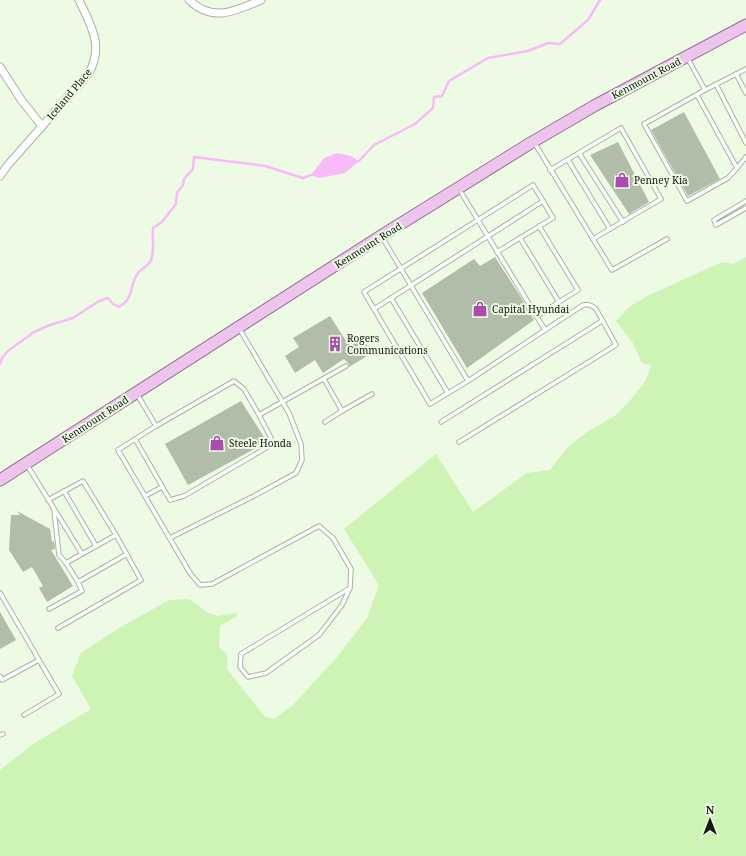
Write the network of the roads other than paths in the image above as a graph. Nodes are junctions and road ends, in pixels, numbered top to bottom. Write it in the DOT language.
graph roads {
  1 [pos="79,0"];
  2 [pos="189,0"];
  3 [pos="261,0"];
  4 [pos="746,25"];
  5 [pos="687,56"];
  6 [pos="0,68"];
  7 [pos="746,69"];
  8 [pos="736,74"];
  9 [pos="716,84"];
  10 [pos="705,90"];
  11 [pos="746,93"];
  12 [pos="696,95"];
  13 [pos="42,126"];
  14 [pos="533,142"];
  15 [pos="746,143"];
  16 [pos="579,153"];
  17 [pos="746,157"];
  18 [pos="568,160"];
  19 [pos="737,168"];
  20 [pos="550,170"];
  21 [pos="0,176"];
  22 [pos="458,188"];
  23 [pos="542,201"];
  24 [pos="746,201"];
  25 [pos="746,208"];
  26 [pos="477,220"];
  27 [pos="623,222"];
  28 [pos="539,226"];
  29 [pos="610,229"];
  30 [pos="381,236"];
  31 [pos="488,237"];
  32 [pos="520,238"];
  33 [pos="667,239"];
  34 [pos="593,240"];
  35 [pos="497,252"];
  36 [pos="400,269"];
  37 [pos="411,286"];
  38 [pos="391,298"];
  39 [pos="559,302"];
  40 [pos="374,309"];
  41 [pos="537,316"];
  42 [pos="602,321"];
  43 [pos="238,327"];
  44 [pos="545,330"];
  45 [pos="346,366"];
  46 [pos="324,379"];
  47 [pos="468,381"];
  48 [pos="136,393"];
  49 [pos="448,393"];
  50 [pos="372,394"];
  51 [pos="283,402"];
  52 [pos="342,411"];
  53 [pos="259,415"];
  54 [pos="325,422"];
  55 [pos="441,422"];
  56 [pos="156,426"];
  57 [pos="135,439"];
  58 [pos="459,442"];
  59 [pos="26,464"];
  60 [pos="0,480"];
  61 [pos="162,487"];
  62 [pos="64,491"];
  63 [pos="145,496"];
  64 [pos="48,500"];
  65 [pos="54,509"];
  66 [pos="116,535"];
  67 [pos="170,538"];
  68 [pos="96,546"];
  69 [pos="82,554"];
  70 [pos="127,554"];
  71 [pos="66,563"];
  72 [pos="78,582"];
  73 [pos="350,588"];
  74 [pos="0,593"];
  75 [pos="49,609"];
  76 [pos="58,628"];
  77 [pos="38,660"];
  78 [pos="0,676"];
  79 [pos="24,716"];
  1 -- 13 [label="street, Iceland Place"];
  2 -- 3 [label="street"];
  4 -- 5 [label="main road, Kenmount Road"];
  5 -- 10 [label="lane"];
  5 -- 14 [label="main road, Kenmount Road"];
  6 -- 13 [label="street"];
  7 -- 8 [label="lane"];
  8 -- 9 [label="lane"];
  8 -- 11 [label="lane"];
  9 -- 10 [label="lane"];
  9 -- 15 [label="lane"];
  10 -- 12 [label="lane"];
  12 -- 19 [label="lane"];
  12 -- 19 [label="lane"];
  13 -- 21 [label="street, Iceland Place"];
  14 -- 20 [label="lane"];
  14 -- 22 [label="main road, Kenmount Road"];
  16 -- 18 [label="lane"];
  16 -- 27 [label="lane"];
  16 -- 27 [label="lane"];
  17 -- 19 [label="lane"];
  18 -- 20 [label="lane"];
  18 -- 29 [label="lane"];
  20 -- 34 [label="lane"];
  22 -- 26 [label="lane"];
  22 -- 30 [label="main road, Kenmount Road"];
  23 -- 26 [label="lane"];
  23 -- 28 [label="lane"];
  23 -- 31 [label="lane"];
  24 -- 25 [label="lane"];
  26 -- 31 [label="lane"];
  26 -- 36 [label="lane"];
  27 -- 29 [label="lane"];
  28 -- 32 [label="lane"];
  28 -- 39 [label="lane"];
  29 -- 34 [label="lane"];
  30 -- 36 [label="lane"];
  30 -- 43 [label="main road, Kenmount Road"];
  31 -- 35 [label="lane"];
  31 -- 37 [label="lane"];
  32 -- 35 [label="lane"];
  32 -- 39 [label="lane"];
  33 -- 34 [label="lane"];
  35 -- 41 [label="lane"];
  36 -- 37 [label="lane"];
  36 -- 40 [label="lane"];
  37 -- 38 [label="lane"];
  37 -- 47 [label="lane"];
  38 -- 40 [label="lane"];
  38 -- 49 [label="lane"];
  39 -- 41 [label="lane"];
  40 -- 49 [label="lane"];
  41 -- 44 [label="lane"];
  42 -- 44 [label="lane"];
  42 -- 55 [label="lane"];
  42 -- 58 [label="lane"];
  43 -- 48 [label="main road, Kenmount Road"];
  43 -- 51 [label="lane"];
  44 -- 47 [label="lane"];
  45 -- 46 [label="lane"];
  46 -- 51 [label="lane"];
  46 -- 52 [label="lane"];
  47 -- 49 [label="lane"];
  48 -- 56 [label="lane"];
  48 -- 59 [label="main road, Kenmount Road"];
  50 -- 52 [label="lane"];
  51 -- 53 [label="lane"];
  51 -- 67 [label="lane"];
  52 -- 54 [label="lane"];
  53 -- 56 [label="lane"];
  53 -- 61 [label="lane"];
  56 -- 57 [label="lane"];
  57 -- 61 [label="lane"];
  57 -- 63 [label="lane"];
  59 -- 60 [label="main road, Kenmount Road"];
  59 -- 64 [label="lane"];
  61 -- 63 [label="lane"];
  62 -- 64 [label="lane"];
  62 -- 66 [label="lane"];
  62 -- 68 [label="lane"];
  63 -- 67 [label="lane"];
  64 -- 65 [label="lane"];
  65 -- 69 [label="lane"];
  65 -- 71 [label="lane"];
  66 -- 68 [label="lane"];
  66 -- 70 [label="lane"];
  67 -- 73 [label="lane"];
  68 -- 69 [label="lane"];
  69 -- 71 [label="lane"];
  70 -- 72 [label="lane"];
  70 -- 76 [label="lane"];
  71 -- 72 [label="lane"];
  72 -- 75 [label="lane"];
  73 -- 73 [label="lane"];
  74 -- 77 [label="lane"];
  77 -- 78 [label="lane"];
  77 -- 79 [label="lane"];
}
